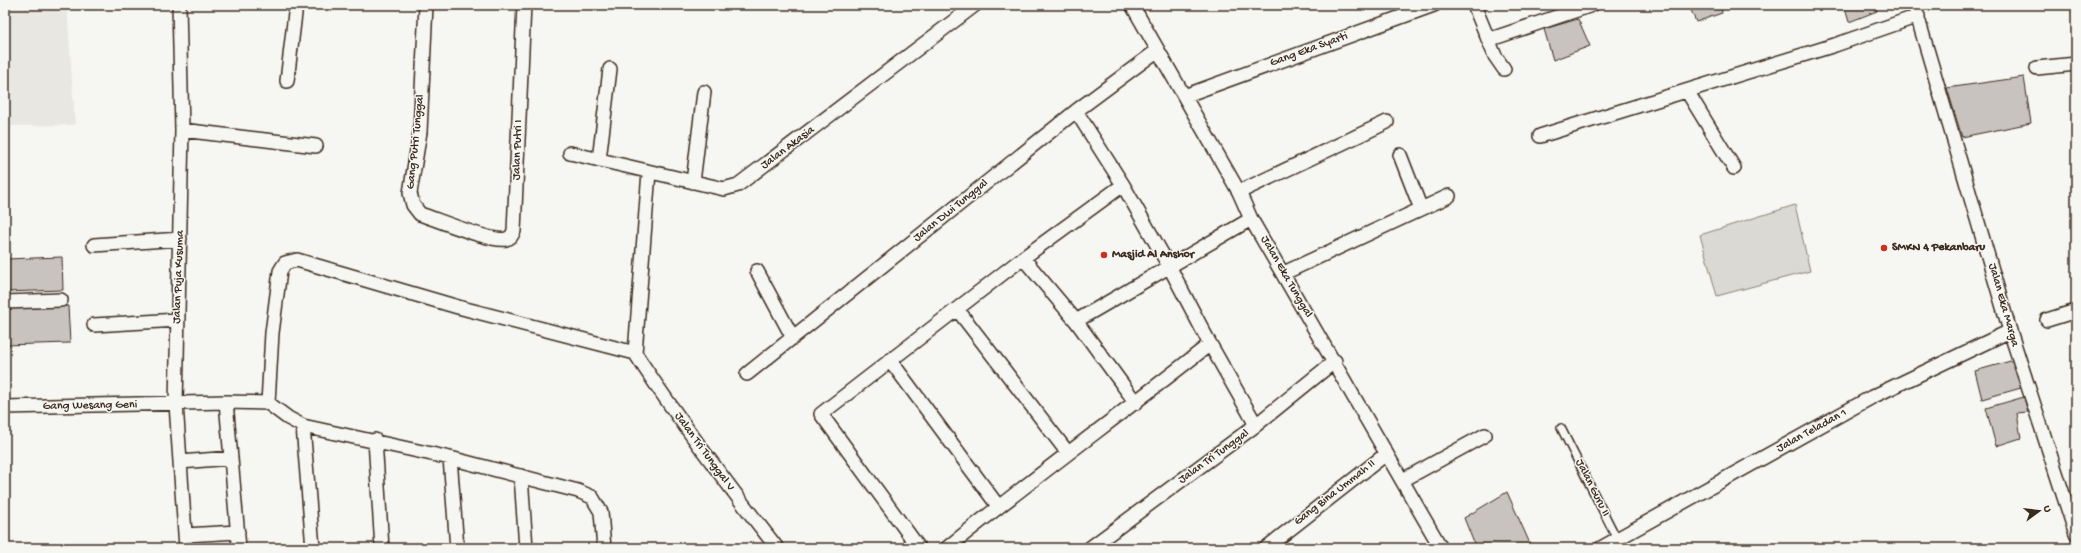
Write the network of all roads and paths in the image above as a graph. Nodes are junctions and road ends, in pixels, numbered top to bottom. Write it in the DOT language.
graph roads {
  1 [pos="179,5"];
  2 [pos="296,5"];
  3 [pos="426,5"];
  4 [pos="524,5"];
  5 [pos="975,5"];
  6 [pos="1132,5"];
  7 [pos="1434,5"];
  8 [pos="1474,5"];
  9 [pos="1592,5"];
  10 [pos="1916,10"];
  11 [pos="1488,40"];
  12 [pos="1158,50"];
  13 [pos="2076,64"];
  14 [pos="2037,68"];
  15 [pos="610,69"];
  16 [pos="1504,69"];
  17 [pos="288,81"];
  18 [pos="1687,91"];
  19 [pos="704,92"];
  20 [pos="1184,96"];
  21 [pos="1076,111"];
  22 [pos="1387,122"];
  23 [pos="182,130"];
  24 [pos="1540,136"];
  25 [pos="316,146"];
  26 [pos="570,153"];
  27 [pos="1400,155"];
  28 [pos="599,160"];
  29 [pos="1734,168"];
  30 [pos="649,172"];
  31 [pos="693,182"];
  32 [pos="1122,185"];
  33 [pos="1239,192"];
  34 [pos="1449,196"];
  35 [pos="1420,209"];
  36 [pos="1252,218"];
  37 [pos="457,226"];
  38 [pos="180,238"];
  39 [pos="94,245"];
  40 [pos="1023,258"];
  41 [pos="1169,266"];
  42 [pos="756,271"];
  43 [pos="1284,273"];
  44 [pos="61,300"];
  45 [pos="5,302"];
  46 [pos="957,309"];
  47 [pos="2076,311"];
  48 [pos="178,320"];
  49 [pos="2047,320"];
  50 [pos="1076,321"];
  51 [pos="94,325"];
  52 [pos="2010,331"];
  53 [pos="793,338"];
  54 [pos="1210,344"];
  55 [pos="635,353"];
  56 [pos="890,360"];
  57 [pos="1334,361"];
  58 [pos="747,374"];
  59 [pos="226,402"];
  60 [pos="268,403"];
  61 [pos="1136,403"];
  62 [pos="176,404"];
  63 [pos="5,407"];
  64 [pos="1256,425"];
  65 [pos="303,426"];
  66 [pos="1561,428"];
  67 [pos="1485,434"];
  68 [pos="375,440"];
  69 [pos="1068,453"];
  70 [pos="1386,454"];
  71 [pos="231,458"];
  72 [pos="450,458"];
  73 [pos="180,462"];
  74 [pos="521,476"];
  75 [pos="1402,480"];
  76 [pos="998,506"];
  77 [pos="238,532"];
  78 [pos="2076,534"];
  79 [pos="185,541"];
  80 [pos="1620,544"];
  81 [pos="1437,546"];
  82 [pos="239,548"];
  83 [pos="313,548"];
  84 [pos="382,548"];
  85 [pos="457,548"];
  86 [pos="526,548"];
  87 [pos="604,548"];
  88 [pos="777,548"];
  89 [pos="919,548"];
  90 [pos="947,548"];
  91 [pos="1090,548"];
  92 [pos="1266,548"];
  93 [pos="1602,548"];
  1 -- 23 [label="street, Jalan Puja Kusuma"];
  2 -- 17 [label="street"];
  3 -- 37 [label="street, Gang Putri Tunggal"];
  4 -- 37 [label="street, Jalan Putri I"];
  5 -- 31 [label="street, Jalan Akasia"];
  6 -- 12 [label="street, Jalan Eka Tunggal"];
  7 -- 20 [label="street, Gang Eka Syarti"];
  8 -- 11 [label="street"];
  9 -- 11 [label="street"];
  10 -- 18 [label="street"];
  10 -- 52 [label="street, Jalan Eka Marga"];
  11 -- 16 [label="street"];
  12 -- 20 [label="street, Jalan Eka Tunggal"];
  12 -- 21 [label="street, Jalan Dwi Tunggal"];
  13 -- 14 [label="street"];
  15 -- 28 [label="street"];
  18 -- 24 [label="street"];
  18 -- 29 [label="street"];
  19 -- 31 [label="street"];
  20 -- 33 [label="street, Jalan Eka Tunggal"];
  21 -- 32 [label="street"];
  21 -- 53 [label="street, Jalan Dwi Tunggal"];
  22 -- 33 [label="street"];
  23 -- 25 [label="street"];
  23 -- 38 [label="street, Jalan Puja Kusuma"];
  26 -- 28 [label="street, Jalan Akasia"];
  27 -- 35 [label="street"];
  28 -- 30 [label="street, Jalan Akasia"];
  30 -- 31 [label="street, Jalan Akasia"];
  30 -- 55 [label="street"];
  32 -- 40 [label="street"];
  32 -- 41 [label="street"];
  33 -- 36 [label="street, Jalan Eka Tunggal"];
  34 -- 35 [label="street"];
  35 -- 43 [label="street"];
  36 -- 41 [label="street"];
  36 -- 43 [label="street, Jalan Eka Tunggal"];
  38 -- 39 [label="street"];
  38 -- 48 [label="street, Jalan Puja Kusuma"];
  40 -- 46 [label="street"];
  40 -- 50 [label="street"];
  41 -- 50 [label="street"];
  41 -- 54 [label="street"];
  42 -- 53 [label="street"];
  43 -- 57 [label="street, Jalan Eka Tunggal"];
  44 -- 45 [label="street"];
  46 -- 56 [label="street"];
  46 -- 69 [label="street"];
  47 -- 49 [label="street"];
  48 -- 51 [label="street"];
  48 -- 62 [label="street, Jalan Puja Kusuma"];
  50 -- 61 [label="street"];
  52 -- 78 [label="street, Jalan Eka Marga"];
  52 -- 80 [label="street, Jalan Teladan 1"];
  53 -- 58 [label="street, Jalan Dwi Tunggal"];
  54 -- 61 [label="street"];
  54 -- 64 [label="street"];
  55 -- 60 [label="street"];
  55 -- 88 [label="street, Jalan Tri Tunggal V"];
  56 -- 76 [label="street"];
  56 -- 89 [label="street"];
  57 -- 64 [label="street, Jalan Tri Tunggal"];
  57 -- 70 [label="street, Jalan Eka Tunggal"];
  59 -- 60 [label="street, Gang Wesang Geni"];
  59 -- 62 [label="street, Gang Wesang Geni"];
  59 -- 71 [label="street"];
  60 -- 65 [label="street"];
  61 -- 69 [label="street"];
  62 -- 63 [label="street, Gang Wesang Geni"];
  62 -- 73 [label="street, Jalan Puja Kusuma"];
  64 -- 91 [label="street, Jalan Tri Tunggal"];
  65 -- 68 [label="street"];
  65 -- 83 [label="street"];
  66 -- 80 [label="lane, Jalan Guru II"];
  67 -- 75 [label="street"];
  68 -- 72 [label="street"];
  68 -- 84 [label="street"];
  69 -- 76 [label="street"];
  70 -- 75 [label="street, Jalan Eka Tunggal"];
  70 -- 92 [label="street, Gang Bina Ummah II"];
  71 -- 73 [label="street"];
  71 -- 77 [label="street"];
  72 -- 74 [label="street"];
  72 -- 85 [label="street"];
  73 -- 79 [label="street, Jalan Puja Kusuma"];
  74 -- 86 [label="street"];
  74 -- 87 [label="street"];
  75 -- 81 [label="street, Jalan Eka Tunggal"];
  76 -- 90 [label="street"];
  77 -- 79 [label="street"];
  77 -- 82 [label="street"];
  80 -- 93 [label="street, Jalan Teladan 1"];
}
